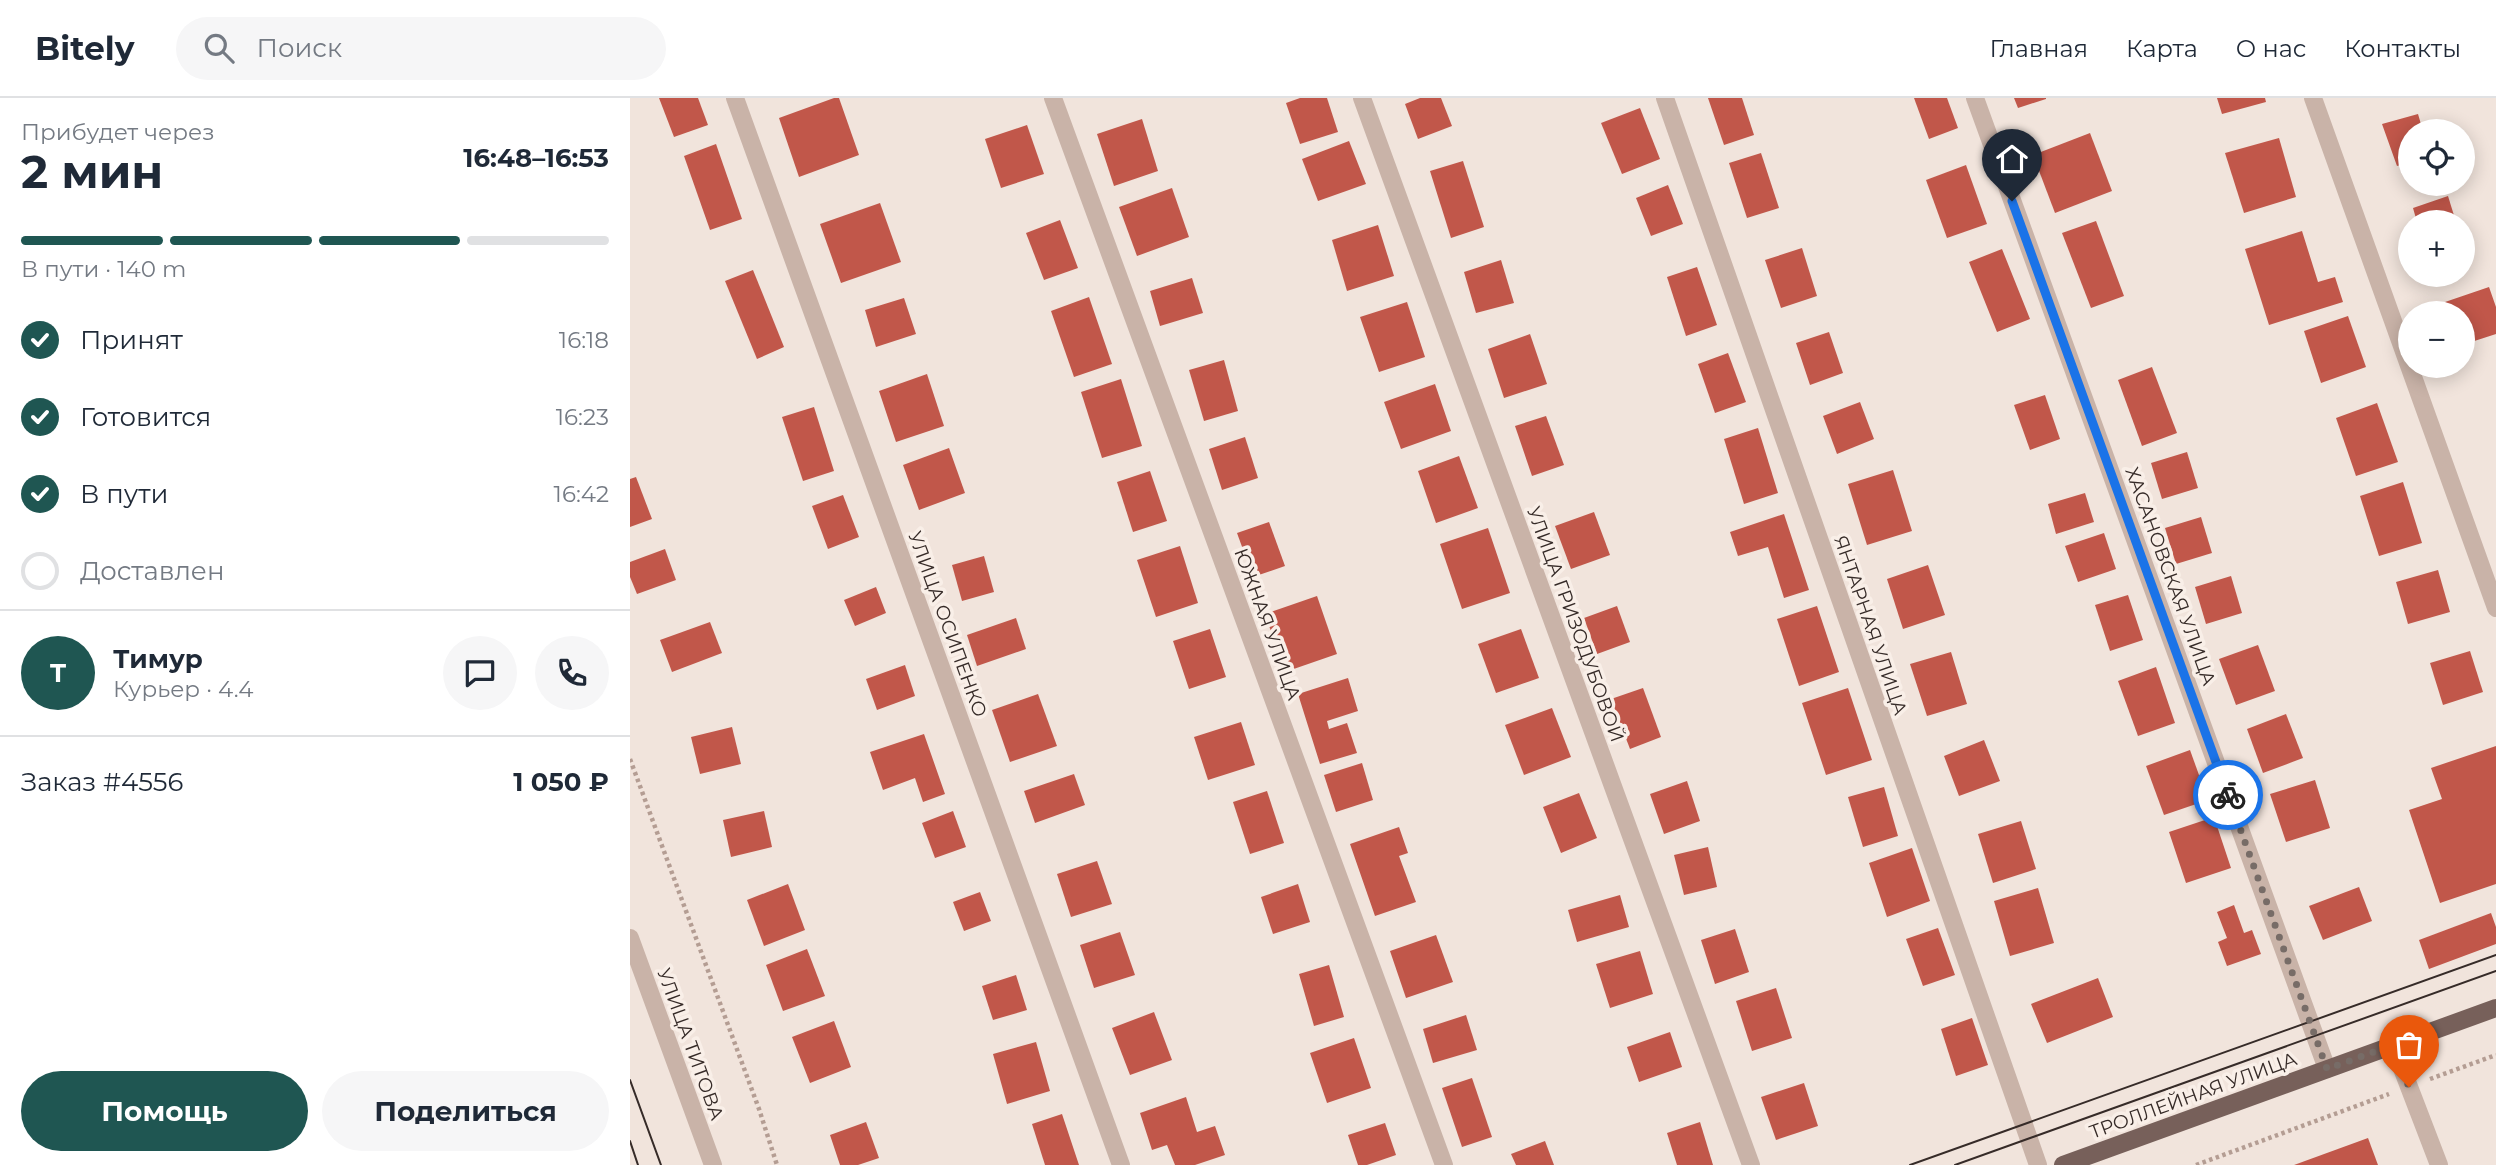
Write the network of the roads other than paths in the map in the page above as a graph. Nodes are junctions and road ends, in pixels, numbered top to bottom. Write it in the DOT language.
graph roads {
  1 [pos="735,98"];
  2 [pos="1053,98"];
  3 [pos="1362,98"];
  4 [pos="1665,98"];
  5 [pos="1975,98"];
  6 [pos="2313,98"];
  7 [pos="2496,608"];
  8 [pos="630,938"];
  9 [pos="2496,1007"];
  10 [pos="2393,1045"];
  11 [pos="2327,1069"];
  12 [pos="713,1165"];
  13 [pos="1121,1165"];
  14 [pos="1444,1165"];
  15 [pos="1751,1165"];
  16 [pos="2038,1165"];
  17 [pos="2063,1165"];
  18 [pos="2439,1165"];
  1 -- 13 [label="street, УЛИЦА ОСИПЕНКО"];
  2 -- 14 [label="street, ЮЖНАЯ УЛИЦА"];
  3 -- 15 [label="street, УЛИЦА ГРИЗОДУБОВОЙ"];
  4 -- 16 [label="street, ЯНТАРНАЯ УЛИЦА"];
  5 -- 11 [label="street, ХАСАНОВСКАЯ УЛИЦА"];
  6 -- 7 [label="street"];
  8 -- 12 [label="street, УЛИЦА ТИТОВА"];
  9 -- 10 [label="main road, ТРОЛЛЕЙНАЯ УЛИЦА"];
  10 -- 11 [label="main road, ТРОЛЛЕЙНАЯ УЛИЦА"];
  10 -- 18 [label="street"];
  11 -- 17 [label="main road, ТРОЛЛЕЙНАЯ УЛИЦА"];
}
